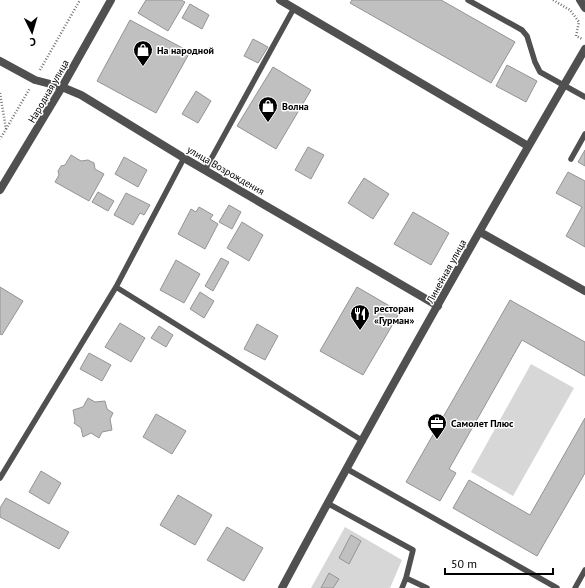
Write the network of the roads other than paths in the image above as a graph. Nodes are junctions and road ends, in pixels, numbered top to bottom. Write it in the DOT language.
graph roads {
  1 [pos="111,0"];
  2 [pos="280,0"];
  3 [pos="468,0"];
  4 [pos="580,0"];
  5 [pos="294,8"];
  6 [pos="585,8"];
  7 [pos="585,49"];
  8 [pos="0,60"];
  9 [pos="564,86"];
  10 [pos="62,87"];
  11 [pos="585,97"];
  12 [pos="585,134"];
  13 [pos="528,146"];
  14 [pos="184,158"];
  15 [pos="571,158"];
  16 [pos="205,170"];
  17 [pos="0,190"];
  18 [pos="480,232"];
  19 [pos="116,287"];
  20 [pos="585,291"];
  21 [pos="438,306"];
  22 [pos="363,441"];
  23 [pos="347,469"];
  24 [pos="0,478"];
  25 [pos="328,503"];
  26 [pos="585,570"];
  27 [pos="406,578"];
  28 [pos="282,588"];
  29 [pos="402,588"];
  30 [pos="427,588"];
  31 [pos="557,588"];
  32 [pos="575,588"];
  1 -- 10 [label="street, Народная улица"];
  2 -- 5 [label="street"];
  3 -- 9 [label="lane"];
  4 -- 6 [label="street"];
  5 -- 13 [label="street"];
  5 -- 16 [label="lane"];
  7 -- 9 [label="street, Линейная улица"];
  8 -- 10 [label="street, улица Возрождения"];
  9 -- 11 [label="lane"];
  9 -- 13 [label="street, Линейная улица"];
  10 -- 14 [label="street, улица Возрождения"];
  10 -- 17 [label="street, Народная улица"];
  12 -- 15 [label="lane"];
  13 -- 18 [label="street, Линейная улица"];
  14 -- 16 [label="street, улица Возрождения"];
  14 -- 19 [label="lane"];
  16 -- 21 [label="street, улица Возрождения"];
  18 -- 20 [label="street"];
  18 -- 21 [label="street, Линейная улица"];
  19 -- 22 [label="lane"];
  19 -- 24 [label="lane"];
  21 -- 22 [label="street, Линейная улица"];
  22 -- 23 [label="street, Линейная улица"];
  23 -- 25 [label="street, Линейная улица"];
  23 -- 31 [label="lane"];
  25 -- 27 [label="lane"];
  25 -- 28 [label="street, Линейная улица"];
  26 -- 32 [label="lane"];
  27 -- 29 [label="lane"];
  27 -- 30 [label="lane"];
}
